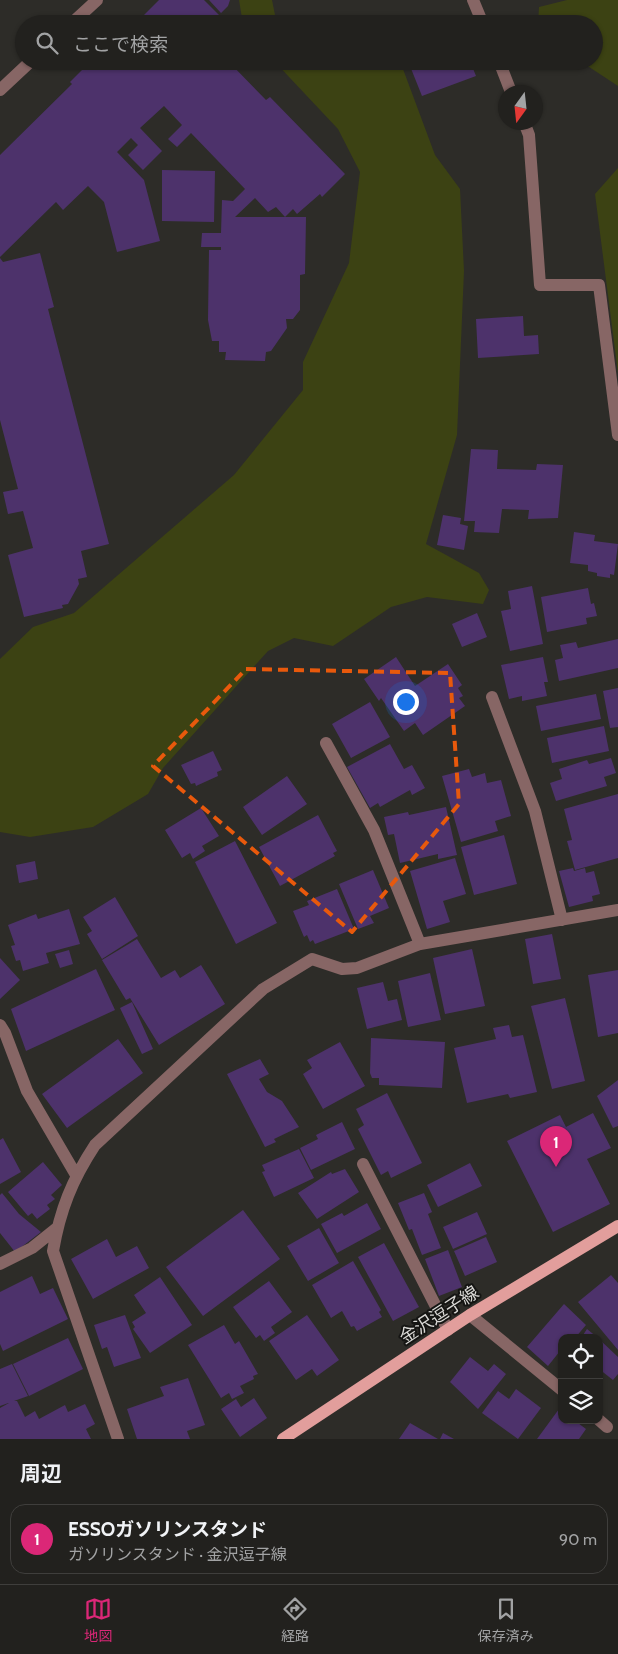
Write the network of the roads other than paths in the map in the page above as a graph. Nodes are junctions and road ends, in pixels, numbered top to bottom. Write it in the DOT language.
graph roads {
  1 [pos="97,0"];
  2 [pos="473,0"];
  3 [pos="81,15"];
  4 [pos="479,15"];
  5 [pos="21,70"];
  6 [pos="503,70"];
  7 [pos="509,85"];
  8 [pos="0,90"];
  9 [pos="527,130"];
  10 [pos="618,435"];
  11 [pos="492,697"];
  12 [pos="326,744"];
  13 [pos="618,910"];
  14 [pos="562,920"];
  15 [pos="420,944"];
  16 [pos="0,1025"];
  17 [pos="364,1164"];
  18 [pos="76,1175"];
  19 [pos="618,1226"];
  20 [pos="57,1228"];
  21 [pos="0,1264"];
  22 [pos="470,1316"];
  23 [pos="448,1330"];
  24 [pos="558,1387"];
  25 [pos="118,1439"];
  26 [pos="283,1439"];
  1 -- 3 [label="street"];
  2 -- 4 [label="street"];
  5 -- 8 [label="street"];
  6 -- 7 [label="street"];
  9 -- 10 [label="street"];
  11 -- 14 [label="street"];
  12 -- 15 [label="street"];
  13 -- 14 [label="street"];
  14 -- 15 [label="street"];
  15 -- 18 [label="street"];
  16 -- 18 [label="street"];
  17 -- 23 [label="street"];
  18 -- 20 [label="street"];
  19 -- 22 [label="main road, 金沢逗子線"];
  20 -- 21 [label="street"];
  20 -- 25 [label="street"];
  22 -- 23 [label="main road, 金沢逗子線"];
  22 -- 24 [label="street"];
  23 -- 26 [label="main road, 金沢逗子線"];
}
